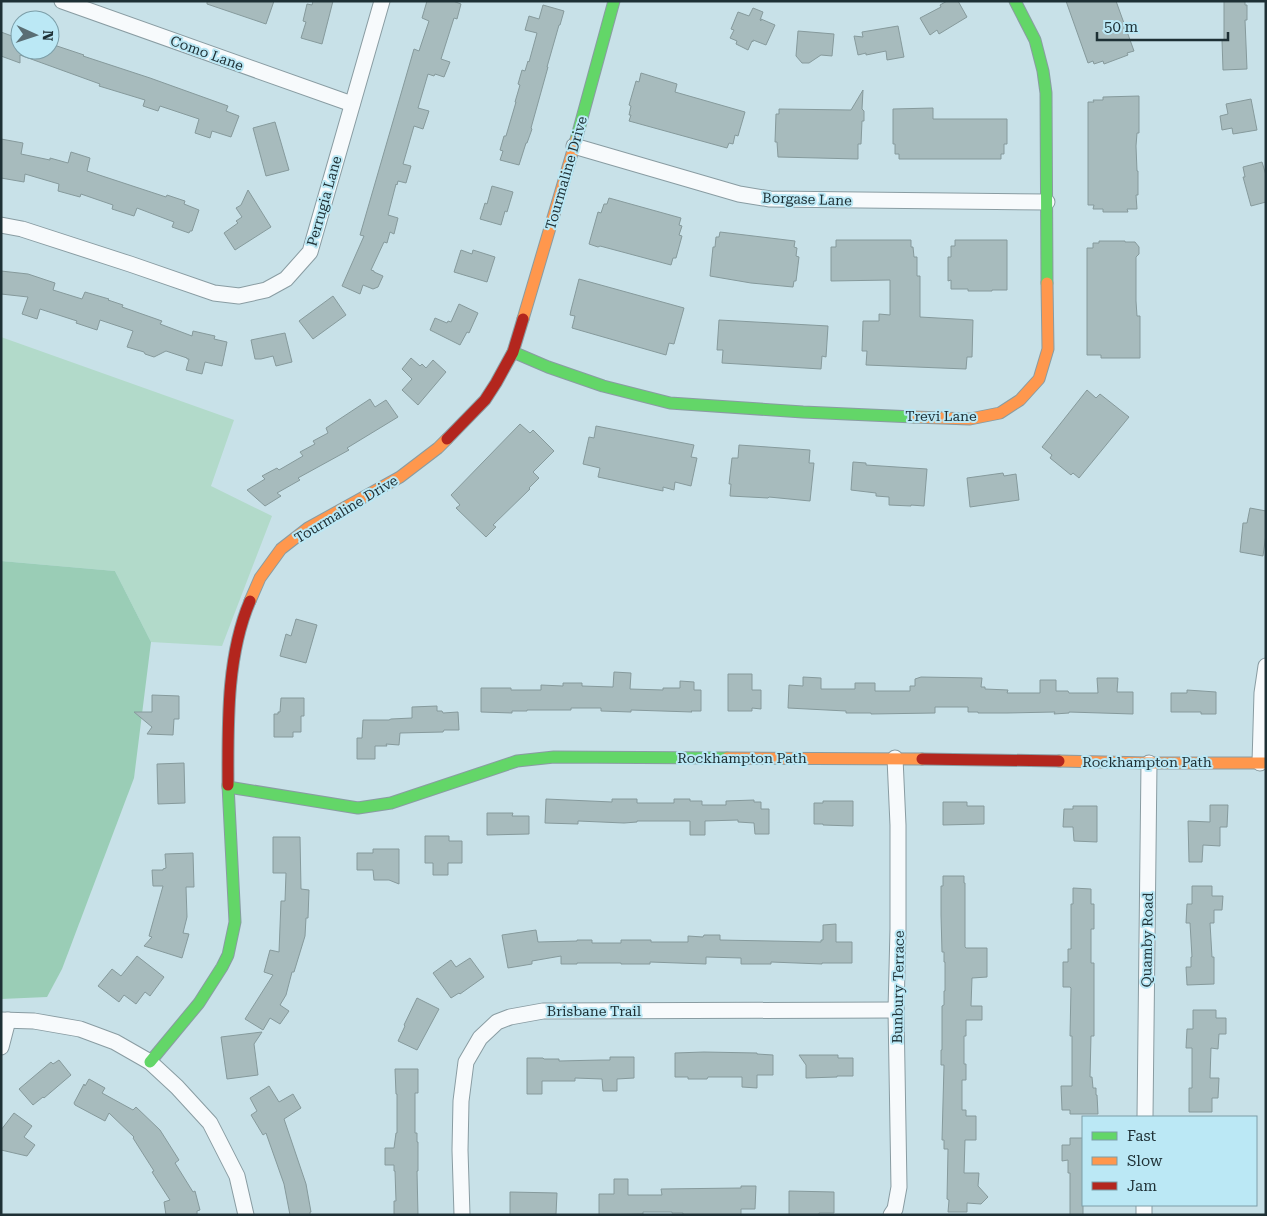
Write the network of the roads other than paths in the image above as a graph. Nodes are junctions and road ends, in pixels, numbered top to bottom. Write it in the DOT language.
graph roads {
  1 [pos="62,1"];
  2 [pos="382,1"];
  3 [pos="614,1"];
  4 [pos="1015,1"];
  5 [pos="352,104"];
  6 [pos="574,146"];
  7 [pos="1047,202"];
  8 [pos="1,225"];
  9 [pos="514,352"];
  10 [pos="1266,666"];
  11 [pos="895,758"];
  12 [pos="1263,763"];
  13 [pos="1149,764"];
  14 [pos="228,786"];
  15 [pos="896,1010"];
  16 [pos="5,1020"];
  17 [pos="1,1047"];
  18 [pos="150,1062"];
  19 [pos="1145,1116"];
  20 [pos="246,1215"];
  21 [pos="462,1215"];
  22 [pos="891,1215"];
  1 -- 5 [label="street, Como Lane"];
  2 -- 5 [label="street, Perrugia Lane"];
  3 -- 6 [label="street, Tourmaline Drive"];
  4 -- 7 [label="street, Trevi Lane"];
  5 -- 8 [label="street, Perrugia Lane"];
  6 -- 7 [label="street, Borgase Lane"];
  6 -- 9 [label="street, Tourmaline Drive"];
  7 -- 9 [label="street, Trevi Lane"];
  9 -- 14 [label="street, Tourmaline Drive"];
  10 -- 12 [label="street"];
  11 -- 13 [label="street, Rockhampton Path"];
  11 -- 14 [label="street, Rockhampton Path"];
  11 -- 15 [label="street, Bunbury Terrace"];
  12 -- 13 [label="street, Rockhampton Path"];
  13 -- 19 [label="street, Quamby Road"];
  14 -- 18 [label="street, Tourmaline Drive"];
  15 -- 21 [label="street, Brisbane Trail"];
  15 -- 22 [label="street, Bunbury Terrace"];
  16 -- 17 [label="street"];
  16 -- 18 [label="street"];
  18 -- 20 [label="street"];
}
